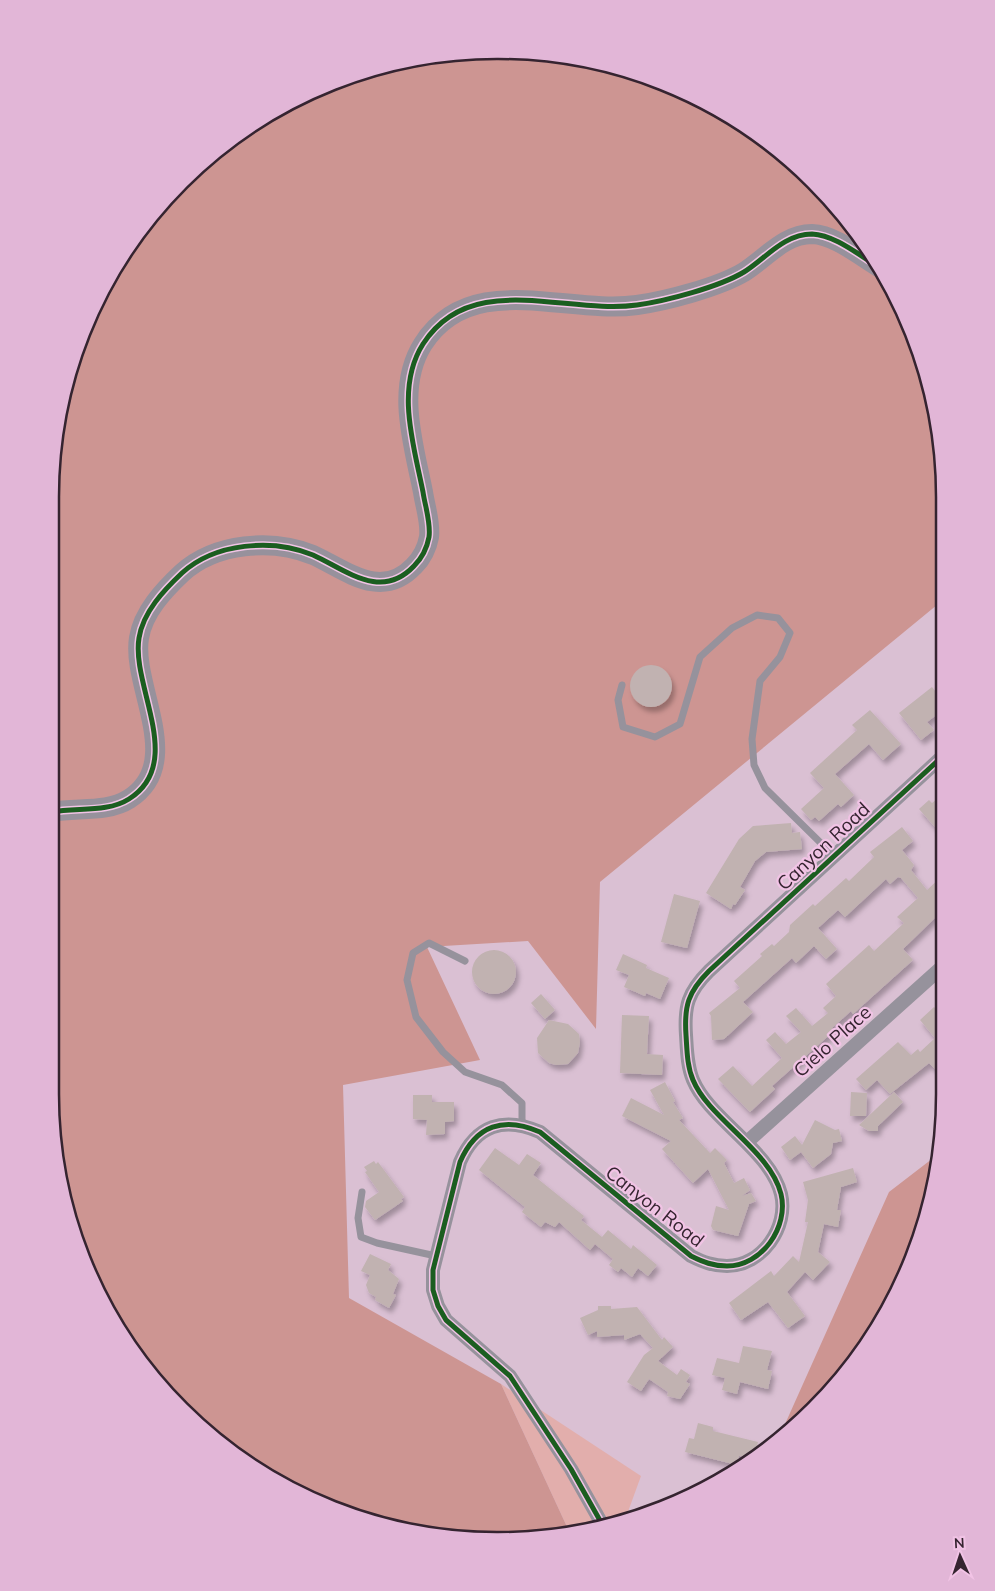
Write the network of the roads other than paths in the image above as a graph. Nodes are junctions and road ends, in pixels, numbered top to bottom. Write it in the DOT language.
graph roads {
  1 [pos="865,259"];
  2 [pos="622,685"];
  3 [pos="936,762"];
  4 [pos="59,811"];
  5 [pos="834,856"];
  6 [pos="464,960"];
  7 [pos="936,972"];
  8 [pos="522,1126"];
  9 [pos="747,1142"];
  10 [pos="362,1192"];
  11 [pos="436,1256"];
  12 [pos="600,1520"];
  1 -- 4 [label="street"];
  2 -- 5 [label="lane"];
  3 -- 5 [label="street, Canyon Road"];
  5 -- 9 [label="street, Canyon Road"];
  6 -- 8 [label="lane"];
  7 -- 9 [label="street, Cielo Place"];
  8 -- 9 [label="street, Canyon Road"];
  8 -- 11 [label="street, Canyon Road"];
  10 -- 11 [label="lane"];
  11 -- 12 [label="street, Canyon Road"];
}
